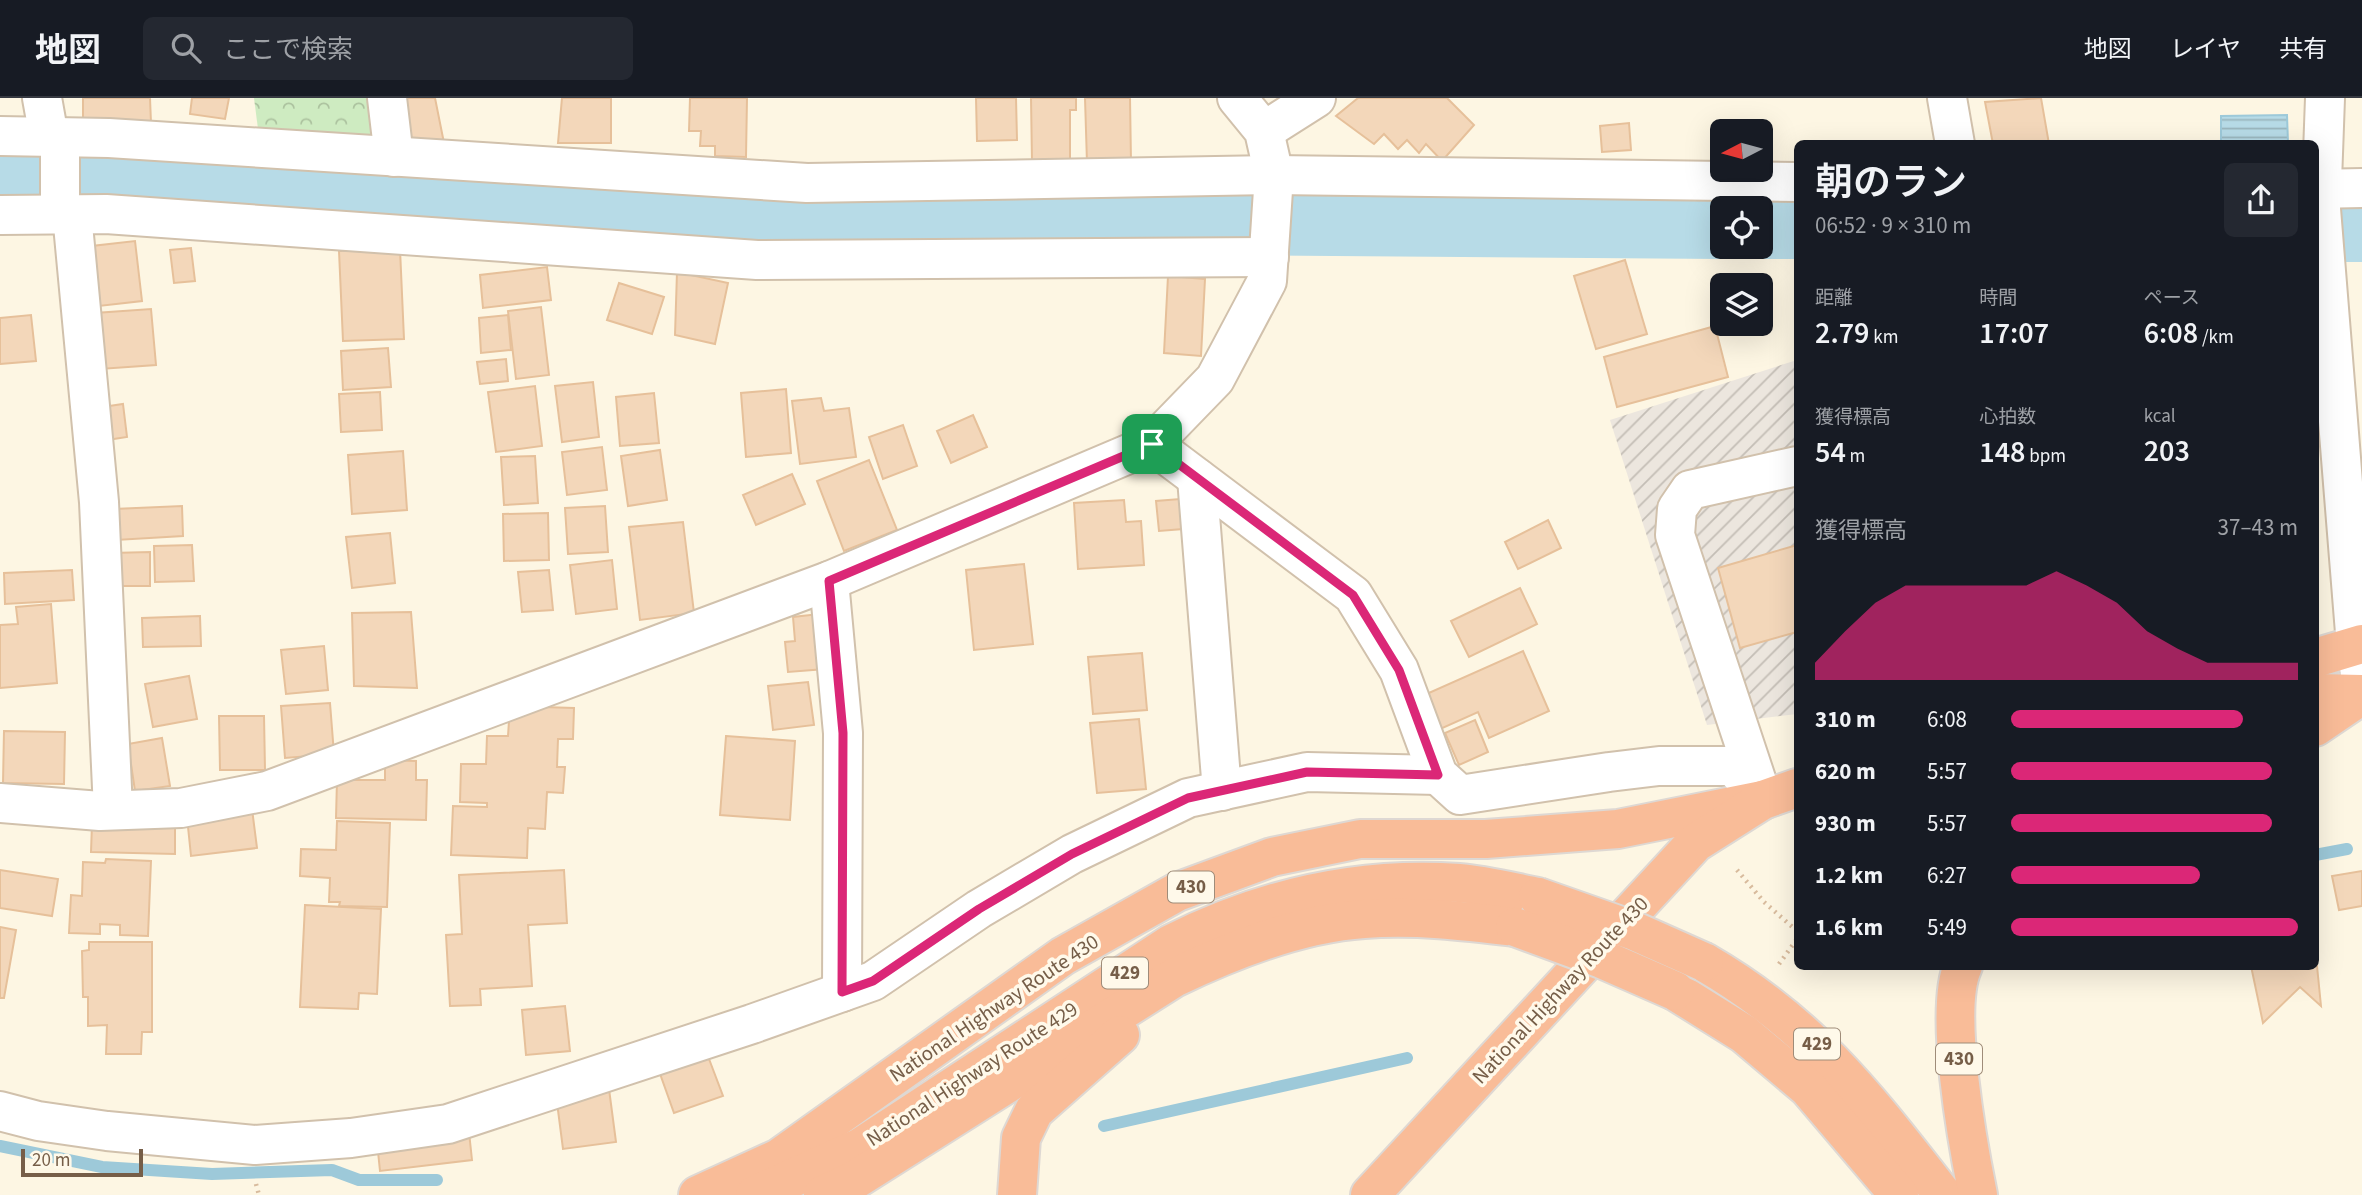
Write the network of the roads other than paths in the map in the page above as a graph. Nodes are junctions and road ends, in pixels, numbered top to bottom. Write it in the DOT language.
graph roads {
  1 [pos="42,98"];
  2 [pos="387,98"];
  3 [pos="1237,98"];
  4 [pos="1317,98"];
  5 [pos="1947,98"];
  6 [pos="2325,98"];
  7 [pos="1264,131"];
  8 [pos="0,136"];
  9 [pos="55,137"];
  10 [pos="1954,140"];
  11 [pos="394,158"];
  12 [pos="1274,181"];
  13 [pos="1794,182"];
  14 [pos="2362,188"];
  15 [pos="2319,195"];
  16 [pos="66,214"];
  17 [pos="0,215"];
  18 [pos="1270,250"];
  19 [pos="1152,444"];
  20 [pos="1794,467"];
  21 [pos="1197,478"];
  22 [pos="829,581"];
  23 [pos="2359,644"];
  24 [pos="2319,657"];
  25 [pos="2362,687"];
  26 [pos="2319,693"];
  27 [pos="2362,695"];
  28 [pos="2319,724"];
  29 [pos="1438,775"];
  30 [pos="1222,791"];
  31 [pos="1780,794"];
  32 [pos="0,803"];
  33 [pos="113,810"];
  34 [pos="1962,970"];
  35 [pos="1174,978"];
  36 [pos="842,992"];
  37 [pos="0,1111"];
  38 [pos="698,1195"];
  39 [pos="755,1195"];
  40 [pos="823,1195"];
  41 [pos="1017,1195"];
  42 [pos="1370,1195"];
  43 [pos="1899,1195"];
  44 [pos="1943,1195"];
  45 [pos="1978,1195"];
  1 -- 9 [label="street"];
  2 -- 11 [label="street"];
  3 -- 7 [label="street"];
  4 -- 7 [label="street"];
  5 -- 10 [label="street"];
  6 -- 15 [label="street"];
  7 -- 12 [label="street"];
  8 -- 9 [label="street"];
  9 -- 11 [label="street"];
  9 -- 16 [label="street"];
  11 -- 12 [label="street"];
  12 -- 13 [label="street"];
  12 -- 18 [label="street"];
  14 -- 15 [label="street"];
  15 -- 23 [label="street"];
  16 -- 17 [label="street"];
  16 -- 18 [label="street"];
  16 -- 33 [label="street"];
  18 -- 19 [label="street"];
  19 -- 21 [label="street"];
  19 -- 22 [label="street"];
  20 -- 31 [label="street"];
  21 -- 29 [label="street"];
  21 -- 30 [label="street"];
  22 -- 33 [label="street"];
  22 -- 36 [label="street"];
  23 -- 24 [label="highway"];
  23 -- 25 [label="street"];
  26 -- 27 [label="highway"];
  27 -- 28 [label="highway"];
  29 -- 30 [label="street"];
  29 -- 31 [label="street"];
  30 -- 36 [label="street"];
  31 -- 38 [label="highway, National Highway Route 430 / 430"];
  31 -- 42 [label="highway, National Highway Route 430"];
  32 -- 33 [label="street"];
  34 -- 45 [label="highway, 430"];
  35 -- 40 [label="highway, National Highway Route 429 / 429"];
  35 -- 41 [label="highway, National Highway Route 429 / 429"];
  35 -- 43 [label="highway, National Highway Route 429 / 429, bridge"];
  36 -- 37 [label="street"];
  39 -- 44 [label="highway, National Highway Route 429 / 429, bridge"];
}
